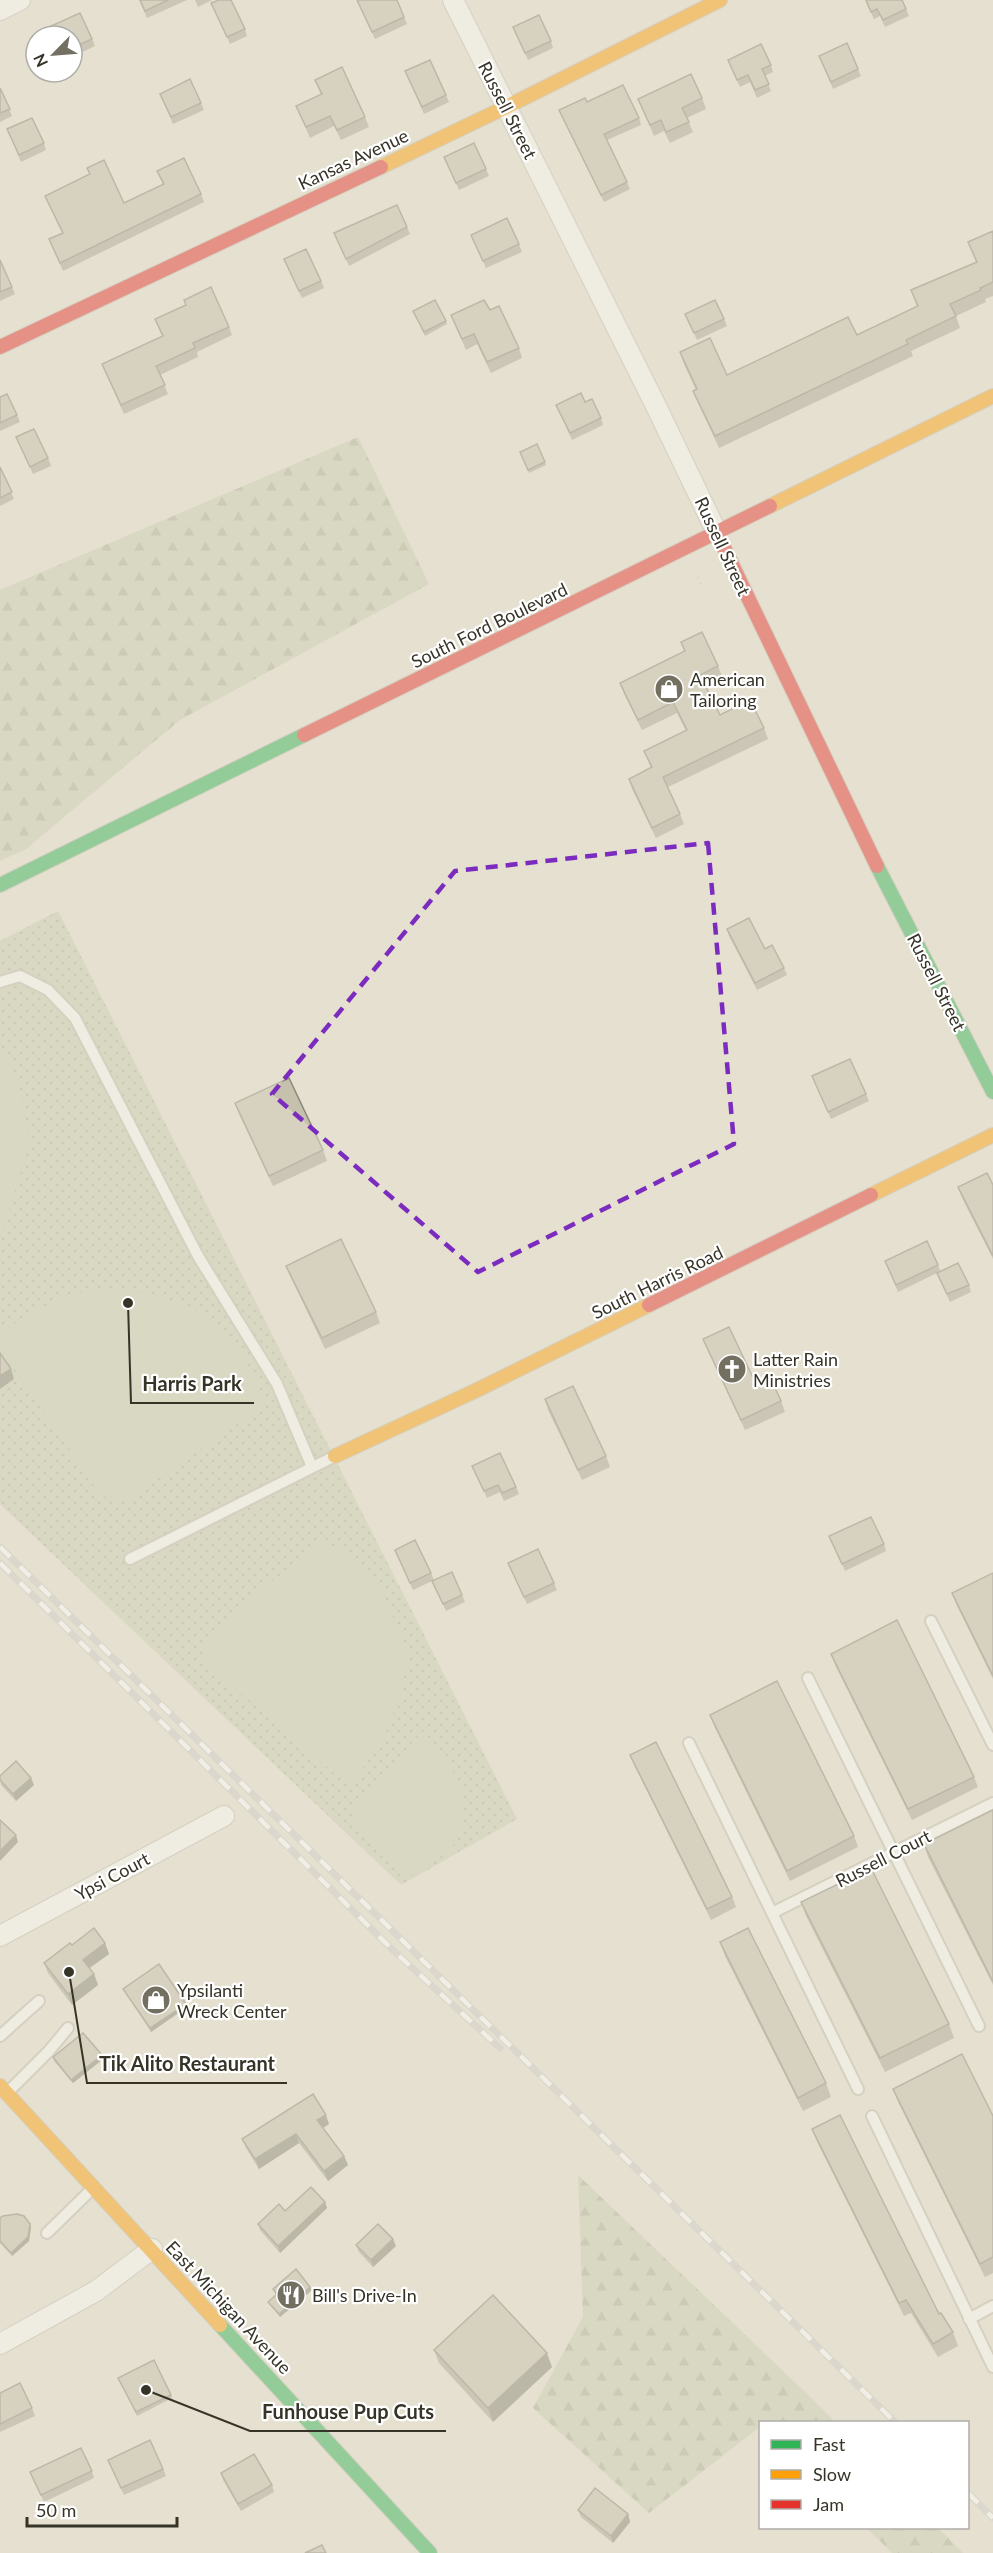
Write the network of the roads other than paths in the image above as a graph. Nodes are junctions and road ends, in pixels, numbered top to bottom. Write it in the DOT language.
graph roads {
  1 [pos="20,0"];
  2 [pos="453,0"];
  3 [pos="720,0"];
  4 [pos="0,9"];
  5 [pos="506,107"];
  6 [pos="0,347"];
  7 [pos="993,396"];
  8 [pos="717,533"];
  9 [pos="0,885"];
  10 [pos="0,982"];
  11 [pos="993,1092"];
  12 [pos="993,1135"];
  13 [pos="335,1456"];
  14 [pos="312,1467"];
  15 [pos="130,1559"];
  16 [pos="931,1621"];
  17 [pos="808,1678"];
  18 [pos="689,1743"];
  19 [pos="993,1745"];
  20 [pos="993,1803"];
  21 [pos="224,1816"];
  22 [pos="893,1853"];
  23 [pos="772,1913"];
  24 [pos="0,1936"];
  25 [pos="39,2001"];
  26 [pos="980,2026"];
  27 [pos="68,2028"];
  28 [pos="0,2036"];
  29 [pos="858,2089"];
  30 [pos="3,2090"];
  31 [pos="872,2116"];
  32 [pos="94,2187"];
  33 [pos="47,2233"];
  34 [pos="152,2249"];
  35 [pos="993,2306"];
  36 [pos="969,2319"];
  37 [pos="0,2344"];
  38 [pos="993,2367"];
  39 [pos="430,2553"];
  1 -- 4 [label="street"];
  2 -- 5 [label="street, Russell Street"];
  3 -- 5 [label="street, Kansas Avenue"];
  5 -- 6 [label="street, Kansas Avenue"];
  5 -- 8 [label="street, Russell Street"];
  7 -- 8 [label="street, South Ford Boulevard"];
  8 -- 9 [label="street, South Ford Boulevard"];
  8 -- 11 [label="street, Russell Street"];
  10 -- 14 [label="lane"];
  12 -- 13 [label="street, South Harris Road"];
  13 -- 14 [label="lane"];
  14 -- 15 [label="lane"];
  16 -- 19 [label="lane"];
  17 -- 22 [label="lane"];
  18 -- 23 [label="lane"];
  20 -- 22 [label="lane, Russell Court"];
  21 -- 24 [label="street, Ypsi Court"];
  22 -- 23 [label="lane, Russell Court"];
  22 -- 26 [label="lane"];
  23 -- 29 [label="lane"];
  25 -- 28 [label="lane"];
  27 -- 30 [label="lane"];
  30 -- 32 [label="street, East Michigan Avenue"];
  31 -- 36 [label="lane"];
  32 -- 33 [label="lane"];
  32 -- 34 [label="street, East Michigan Avenue"];
  34 -- 37 [label="street"];
  34 -- 39 [label="street, East Michigan Avenue"];
  35 -- 36 [label="lane"];
  36 -- 38 [label="lane"];
}
